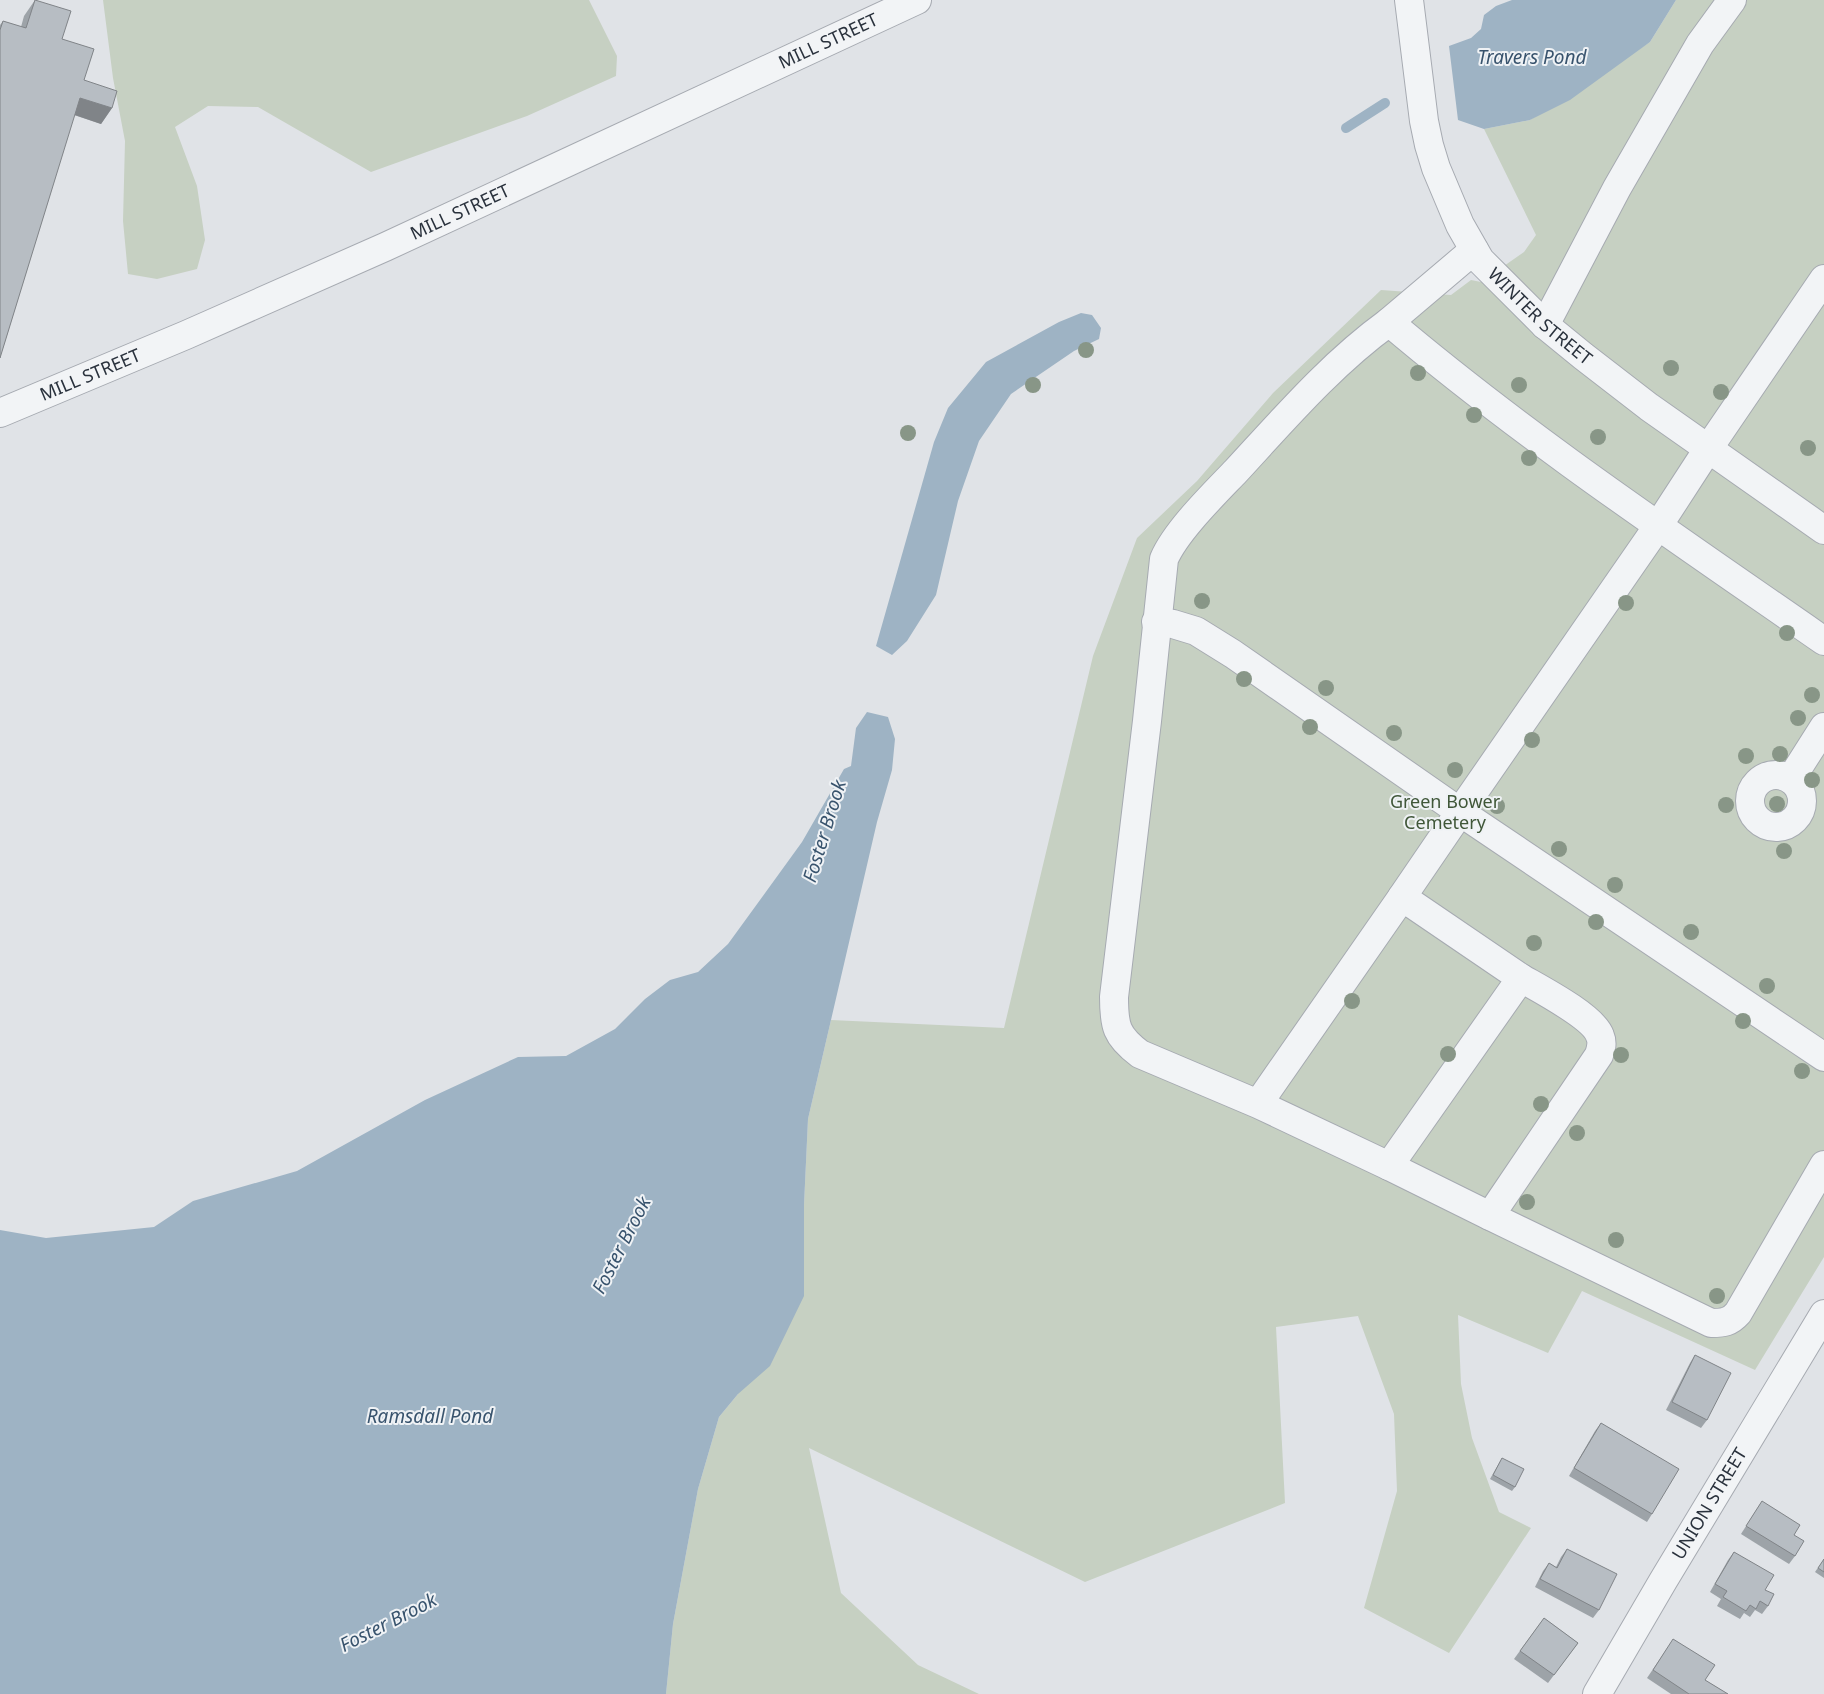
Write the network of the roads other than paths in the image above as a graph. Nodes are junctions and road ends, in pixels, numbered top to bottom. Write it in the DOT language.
graph roads {
  1 [pos="917,0"];
  2 [pos="1409,0"];
  3 [pos="1732,0"];
  4 [pos="1474,250"];
  5 [pos="1824,279"];
  6 [pos="1388,322"];
  7 [pos="1545,324"];
  8 [pos="0,413"];
  9 [pos="1708,449"];
  10 [pos="1658,526"];
  11 [pos="1824,530"];
  12 [pos="1156,622"];
  13 [pos="1824,641"];
  14 [pos="1824,727"];
  15 [pos="1791,779"];
  16 [pos="1460,812"];
  17 [pos="1402,897"];
  18 [pos="1521,978"];
  19 [pos="1824,1057"];
  20 [pos="1258,1104"];
  21 [pos="1824,1165"];
  22 [pos="1389,1166"];
  23 [pos="1490,1216"];
  24 [pos="1824,1314"];
  25 [pos="1597,1694"];
  1 -- 8 [label="street, MILL STREET"];
  2 -- 4 [label="street, WINTER STREET"];
  3 -- 7 [label="street"];
  4 -- 6 [label="street"];
  4 -- 7 [label="street, WINTER STREET"];
  5 -- 9 [label="street"];
  6 -- 10 [label="street"];
  6 -- 12 [label="street"];
  7 -- 9 [label="street, WINTER STREET"];
  9 -- 10 [label="street"];
  9 -- 11 [label="street, WINTER STREET"];
  10 -- 13 [label="street"];
  10 -- 16 [label="street"];
  12 -- 16 [label="street"];
  12 -- 20 [label="street"];
  14 -- 15 [label="street"];
  16 -- 17 [label="street"];
  16 -- 19 [label="street"];
  17 -- 18 [label="street"];
  17 -- 20 [label="street"];
  18 -- 22 [label="street"];
  18 -- 23 [label="street"];
  20 -- 22 [label="street"];
  21 -- 23 [label="street"];
  22 -- 23 [label="street"];
  24 -- 25 [label="street, UNION STREET"];
}
